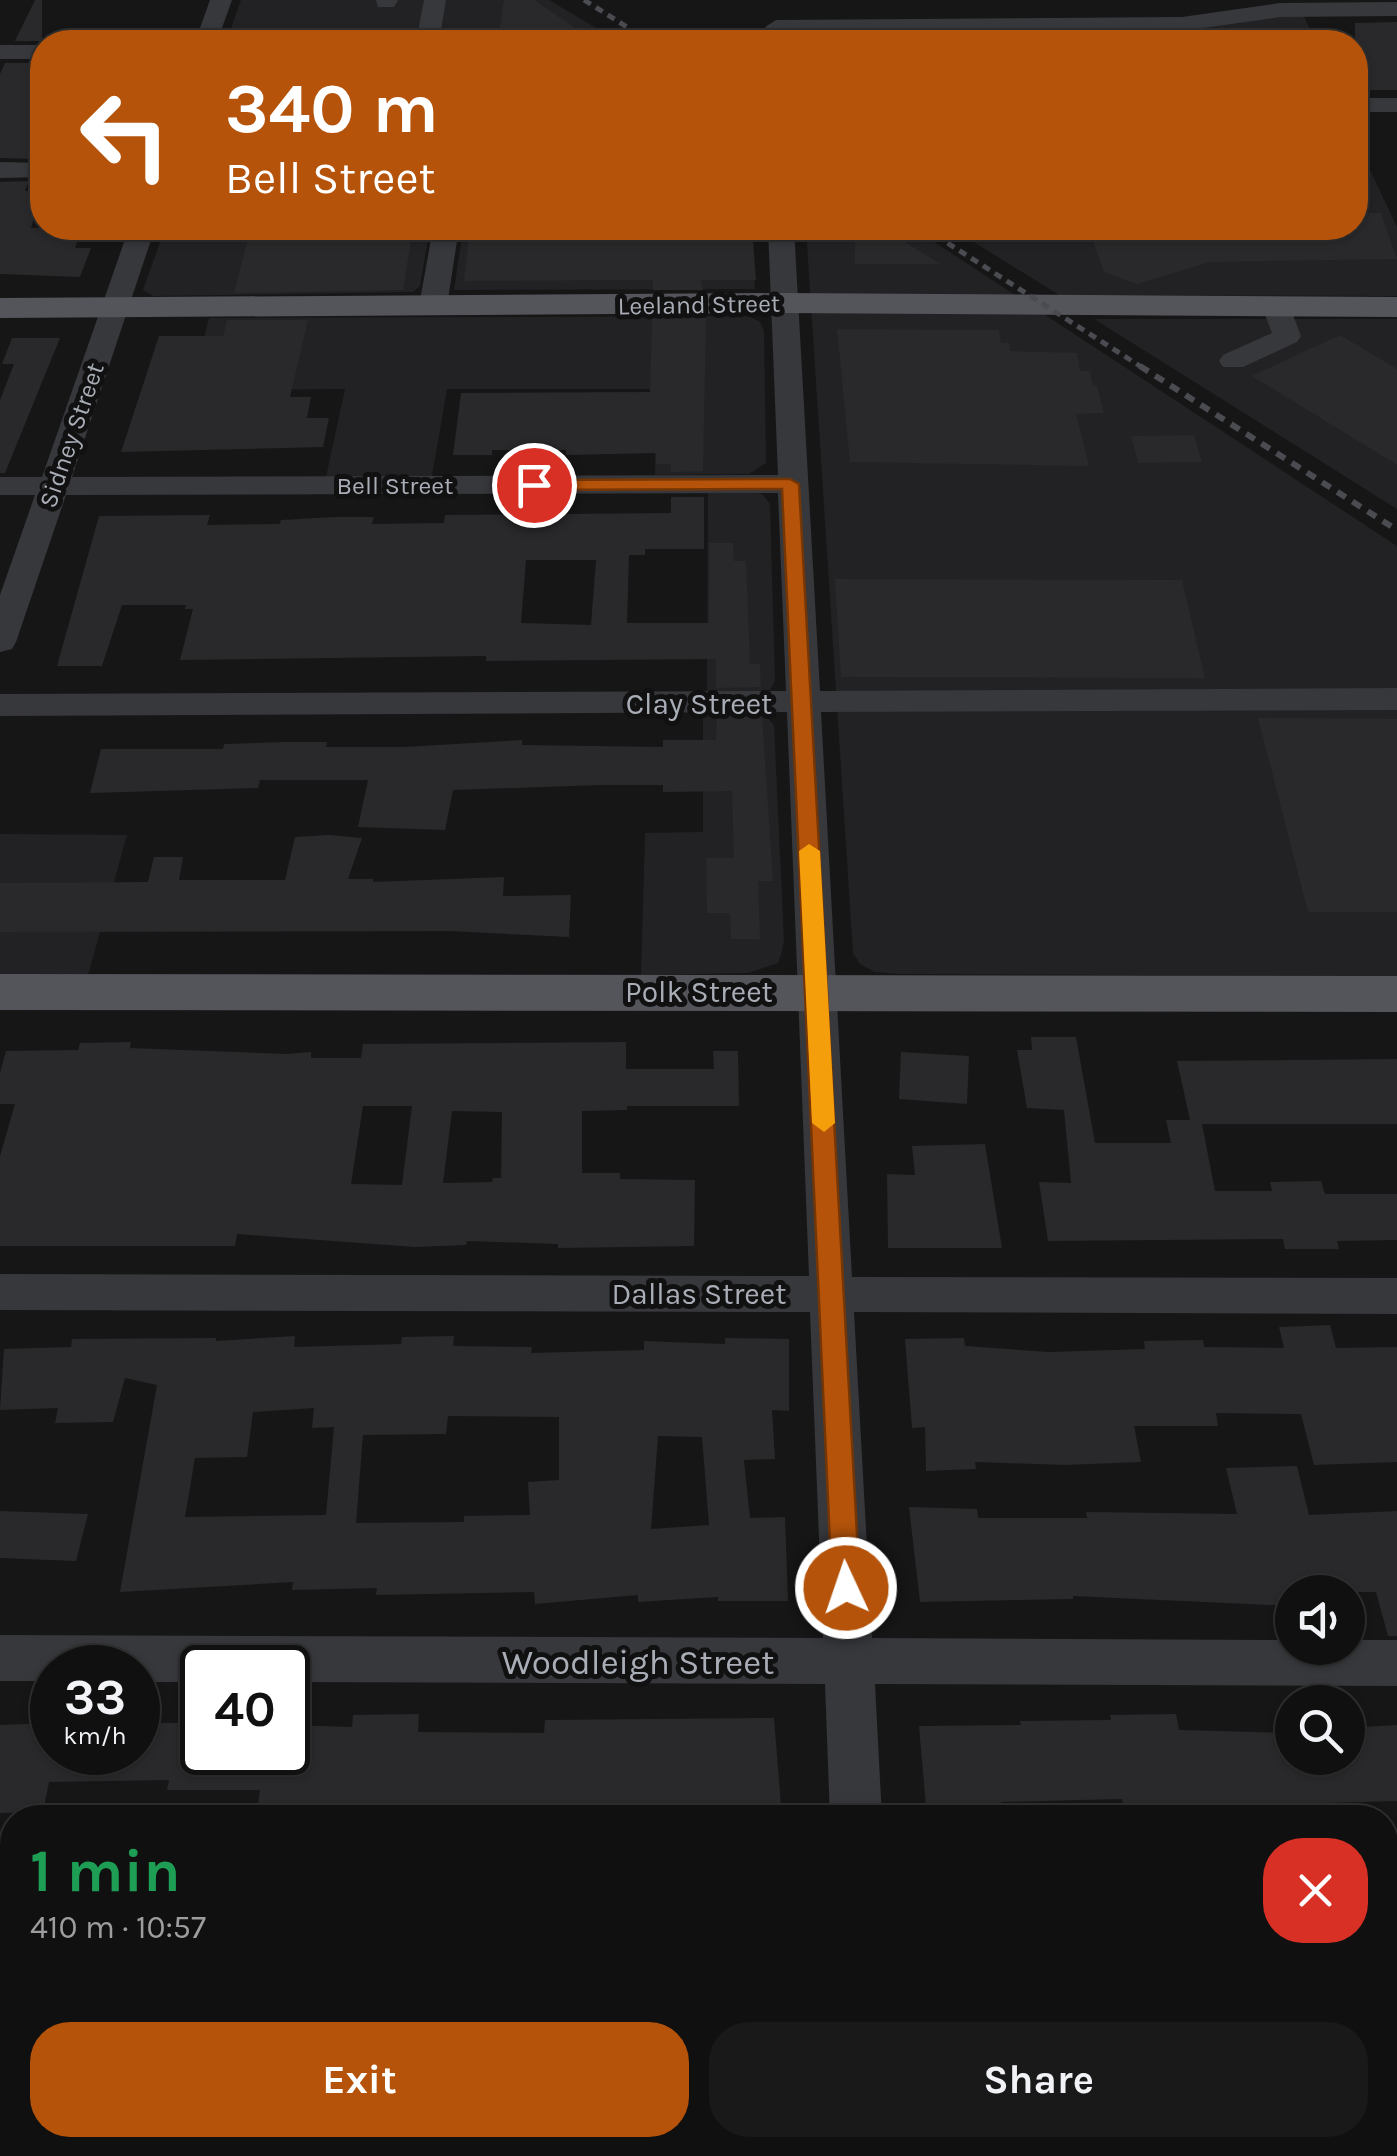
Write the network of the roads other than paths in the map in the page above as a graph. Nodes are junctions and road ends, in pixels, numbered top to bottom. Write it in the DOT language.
graph roads {
  1 [pos="221,0"];
  2 [pos="435,0"];
  3 [pos="775,0"];
  4 [pos="1397,10"];
  5 [pos="210,30"];
  6 [pos="430,30"];
  7 [pos="777,30"];
  8 [pos="1176,30"];
  9 [pos="0,52"];
  10 [pos="30,52"];
  11 [pos="1368,105"];
  12 [pos="1397,105"];
  13 [pos="0,170"];
  14 [pos="30,170"];
  15 [pos="138,240"];
  16 [pos="444,240"];
  17 [pos="780,240"];
  18 [pos="782,303"];
  19 [pos="433,306"];
  20 [pos="1276,307"];
  21 [pos="0,308"];
  22 [pos="114,308"];
  23 [pos="1395,312"];
  24 [pos="1233,361"];
  25 [pos="790,484"];
  26 [pos="0,486"];
  27 [pos="55,486"];
  28 [pos="0,642"];
  29 [pos="1397,699"];
  30 [pos="802,704"];
  31 [pos="0,705"];
  32 [pos="0,992"];
  33 [pos="816,992"];
  34 [pos="1397,994"];
  35 [pos="0,1292"];
  36 [pos="834,1294"];
  37 [pos="1397,1296"];
  38 [pos="0,1658"];
  39 [pos="849,1663"];
  40 [pos="1397,1663"];
  41 [pos="855,1805"];
  1 -- 5 [label="street"];
  2 -- 6 [label="street"];
  3 -- 7 [label="street"];
  4 -- 8 [label="street"];
  9 -- 10 [label="street"];
  11 -- 12 [label="street"];
  13 -- 14 [label="street"];
  15 -- 22 [label="street, Sidney Street"];
  16 -- 19 [label="street"];
  17 -- 18 [label="street"];
  18 -- 19 [label="main road, Leeland Street"];
  18 -- 20 [label="main road, Leeland Street"];
  18 -- 25 [label="street"];
  19 -- 22 [label="main road, Leeland Street"];
  20 -- 23 [label="main road, Leeland Street"];
  20 -- 24 [label="street"];
  21 -- 22 [label="main road, Leeland Street"];
  22 -- 27 [label="street, Sidney Street"];
  25 -- 27 [label="street, Bell Street"];
  25 -- 30 [label="street"];
  26 -- 27 [label="street, Bell Street"];
  27 -- 28 [label="street, Sidney Street"];
  29 -- 30 [label="street, Clay Street"];
  30 -- 31 [label="street, Clay Street"];
  30 -- 33 [label="street"];
  32 -- 33 [label="main road, Polk Street"];
  33 -- 34 [label="main road, Polk Street"];
  33 -- 36 [label="street"];
  35 -- 36 [label="street, Dallas Street"];
  36 -- 37 [label="street, Dallas Street"];
  36 -- 39 [label="street"];
  38 -- 39 [label="street, Woodleigh Street"];
  39 -- 40 [label="street, Woodleigh Street"];
  39 -- 41 [label="street"];
}
